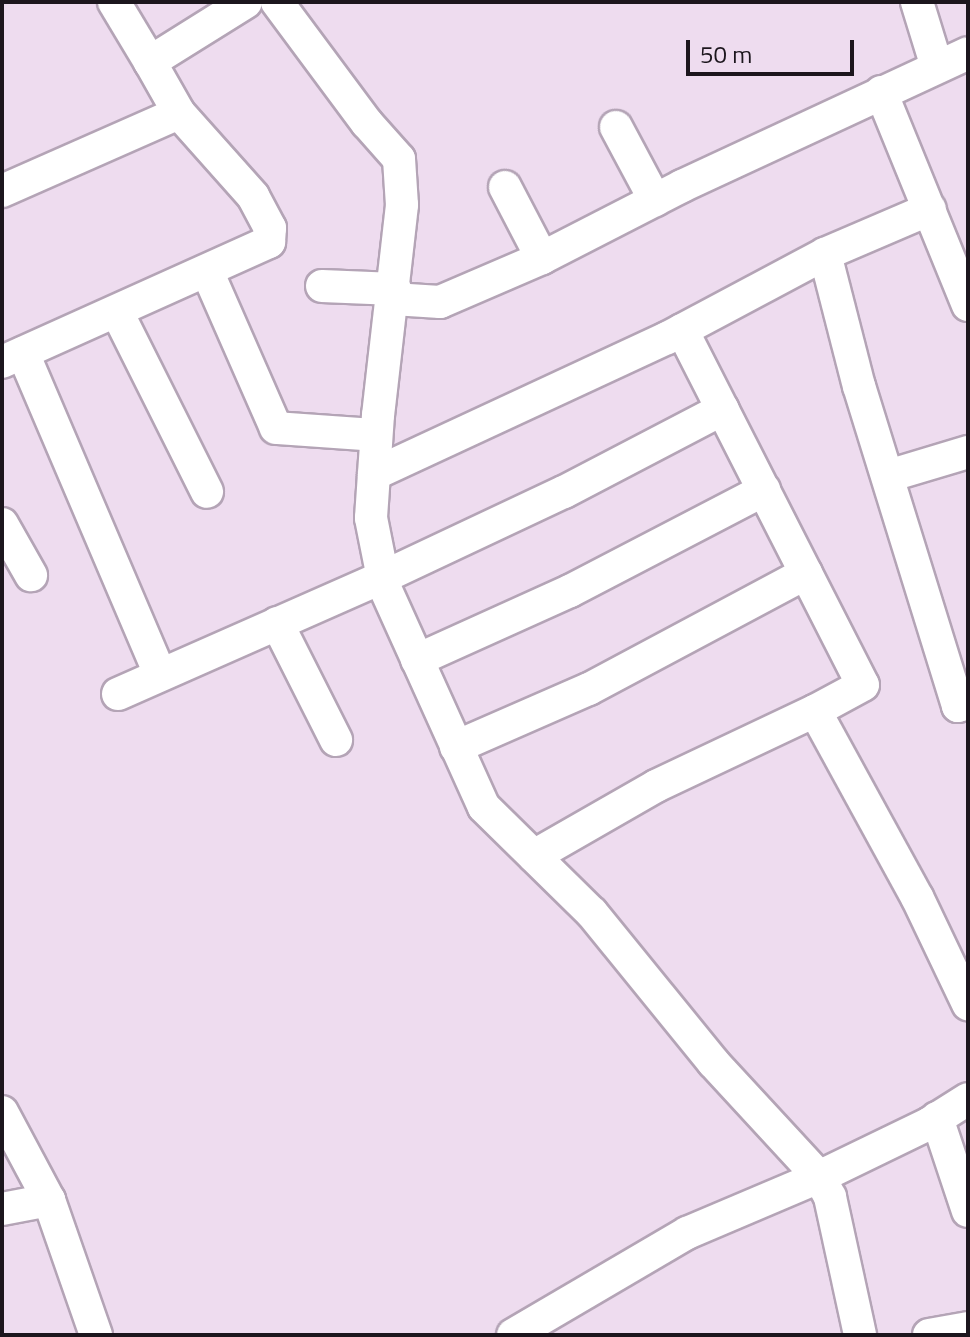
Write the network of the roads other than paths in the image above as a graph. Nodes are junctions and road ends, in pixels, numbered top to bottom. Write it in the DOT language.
graph roads {
  1 [pos="114,2"];
  2 [pos="246,2"];
  3 [pos="277,2"];
  4 [pos="917,2"];
  5 [pos="968,53"];
  6 [pos="150,62"];
  7 [pos="937,67"];
  8 [pos="881,92"];
  9 [pos="179,113"];
  10 [pos="616,127"];
  11 [pos="505,187"];
  12 [pos="2,191"];
  13 [pos="655,200"];
  14 [pos="930,209"];
  15 [pos="825,254"];
  16 [pos="542,258"];
  17 [pos="207,271"];
  18 [pos="322,286"];
  19 [pos="394,294"];
  20 [pos="968,305"];
  21 [pos="117,312"];
  22 [pos="682,330"];
  23 [pos="13,357"];
  24 [pos="723,409"];
  25 [pos="376,435"];
  26 [pos="968,452"];
  27 [pos="374,474"];
  28 [pos="888,476"];
  29 [pos="764,490"];
  30 [pos="207,492"];
  31 [pos="2,524"];
  32 [pos="806,573"];
  33 [pos="31,575"];
  34 [pos="383,577"];
  35 [pos="277,623"];
  36 [pos="417,660"];
  37 [pos="160,674"];
  38 [pos="118,694"];
  39 [pos="968,703"];
  40 [pos="815,711"];
  41 [pos="336,740"];
  42 [pos="456,747"];
  43 [pos="534,856"];
  44 [pos="957,951"];
  45 [pos="968,1004"];
  46 [pos="968,1099"];
  47 [pos="2,1112"];
  48 [pos="937,1118"];
  49 [pos="819,1177"];
  50 [pos="49,1200"];
  51 [pos="2,1209"];
  52 [pos="968,1211"];
  53 [pos="968,1328"];
  54 [pos="90,1333"];
  55 [pos="513,1335"];
  56 [pos="860,1335"];
  57 [pos="929,1335"];
  1 -- 6 [label="street"];
  2 -- 6 [label="street"];
  3 -- 19 [label="street"];
  4 -- 7 [label="street"];
  5 -- 7 [label="street"];
  6 -- 9 [label="street"];
  7 -- 8 [label="street"];
  8 -- 13 [label="street"];
  8 -- 14 [label="street"];
  9 -- 12 [label="street"];
  9 -- 17 [label="street"];
  10 -- 13 [label="street"];
  11 -- 16 [label="street"];
  13 -- 16 [label="street"];
  14 -- 15 [label="street"];
  14 -- 20 [label="street"];
  15 -- 22 [label="street"];
  15 -- 28 [label="street"];
  16 -- 19 [label="street"];
  17 -- 21 [label="street"];
  17 -- 25 [label="street"];
  18 -- 19 [label="street"];
  19 -- 25 [label="street"];
  21 -- 23 [label="street"];
  21 -- 30 [label="street"];
  22 -- 24 [label="street"];
  22 -- 27 [label="street"];
  23 -- 37 [label="street"];
  24 -- 29 [label="street"];
  24 -- 34 [label="street"];
  25 -- 27 [label="street"];
  26 -- 28 [label="street"];
  27 -- 34 [label="street"];
  28 -- 39 [label="street"];
  29 -- 32 [label="street"];
  29 -- 36 [label="street"];
  31 -- 33 [label="street"];
  32 -- 40 [label="street"];
  32 -- 42 [label="street"];
  34 -- 35 [label="street"];
  34 -- 36 [label="street"];
  35 -- 37 [label="street"];
  35 -- 41 [label="street"];
  36 -- 42 [label="street"];
  37 -- 38 [label="street"];
  40 -- 43 [label="street"];
  40 -- 44 [label="street"];
  42 -- 43 [label="street"];
  43 -- 49 [label="street"];
  44 -- 45 [label="street"];
  46 -- 48 [label="street"];
  47 -- 50 [label="street"];
  48 -- 49 [label="street"];
  48 -- 52 [label="street"];
  49 -- 55 [label="street"];
  49 -- 56 [label="street"];
  50 -- 51 [label="street"];
  50 -- 54 [label="street"];
  53 -- 57 [label="street"];
}
